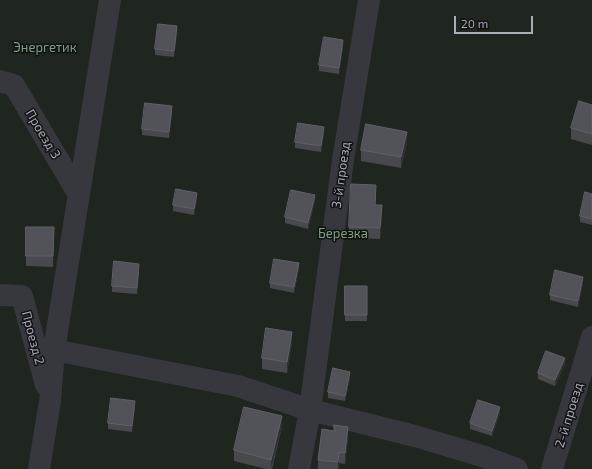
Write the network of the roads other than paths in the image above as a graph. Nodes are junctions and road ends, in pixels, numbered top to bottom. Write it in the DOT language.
graph roads {
  1 [pos="110,0"];
  2 [pos="369,0"];
  3 [pos="0,81"];
  4 [pos="79,195"];
  5 [pos="0,295"];
  6 [pos="592,337"];
  7 [pos="54,350"];
  8 [pos="50,401"];
  9 [pos="310,410"];
  10 [pos="39,469"];
  11 [pos="299,469"];
  12 [pos="517,469"];
  13 [pos="552,469"];
  1 -- 4 [label="street"];
  2 -- 9 [label="street, 3-й проезд"];
  3 -- 4 [label="street, Проезд 3"];
  4 -- 7 [label="street"];
  5 -- 8 [label="street, Проезд 2"];
  6 -- 13 [label="street, 2-й проезд"];
  7 -- 8 [label="street"];
  7 -- 9 [label="street"];
  8 -- 10 [label="street"];
  9 -- 11 [label="street, 3-й проезд"];
  9 -- 12 [label="street"];
}
